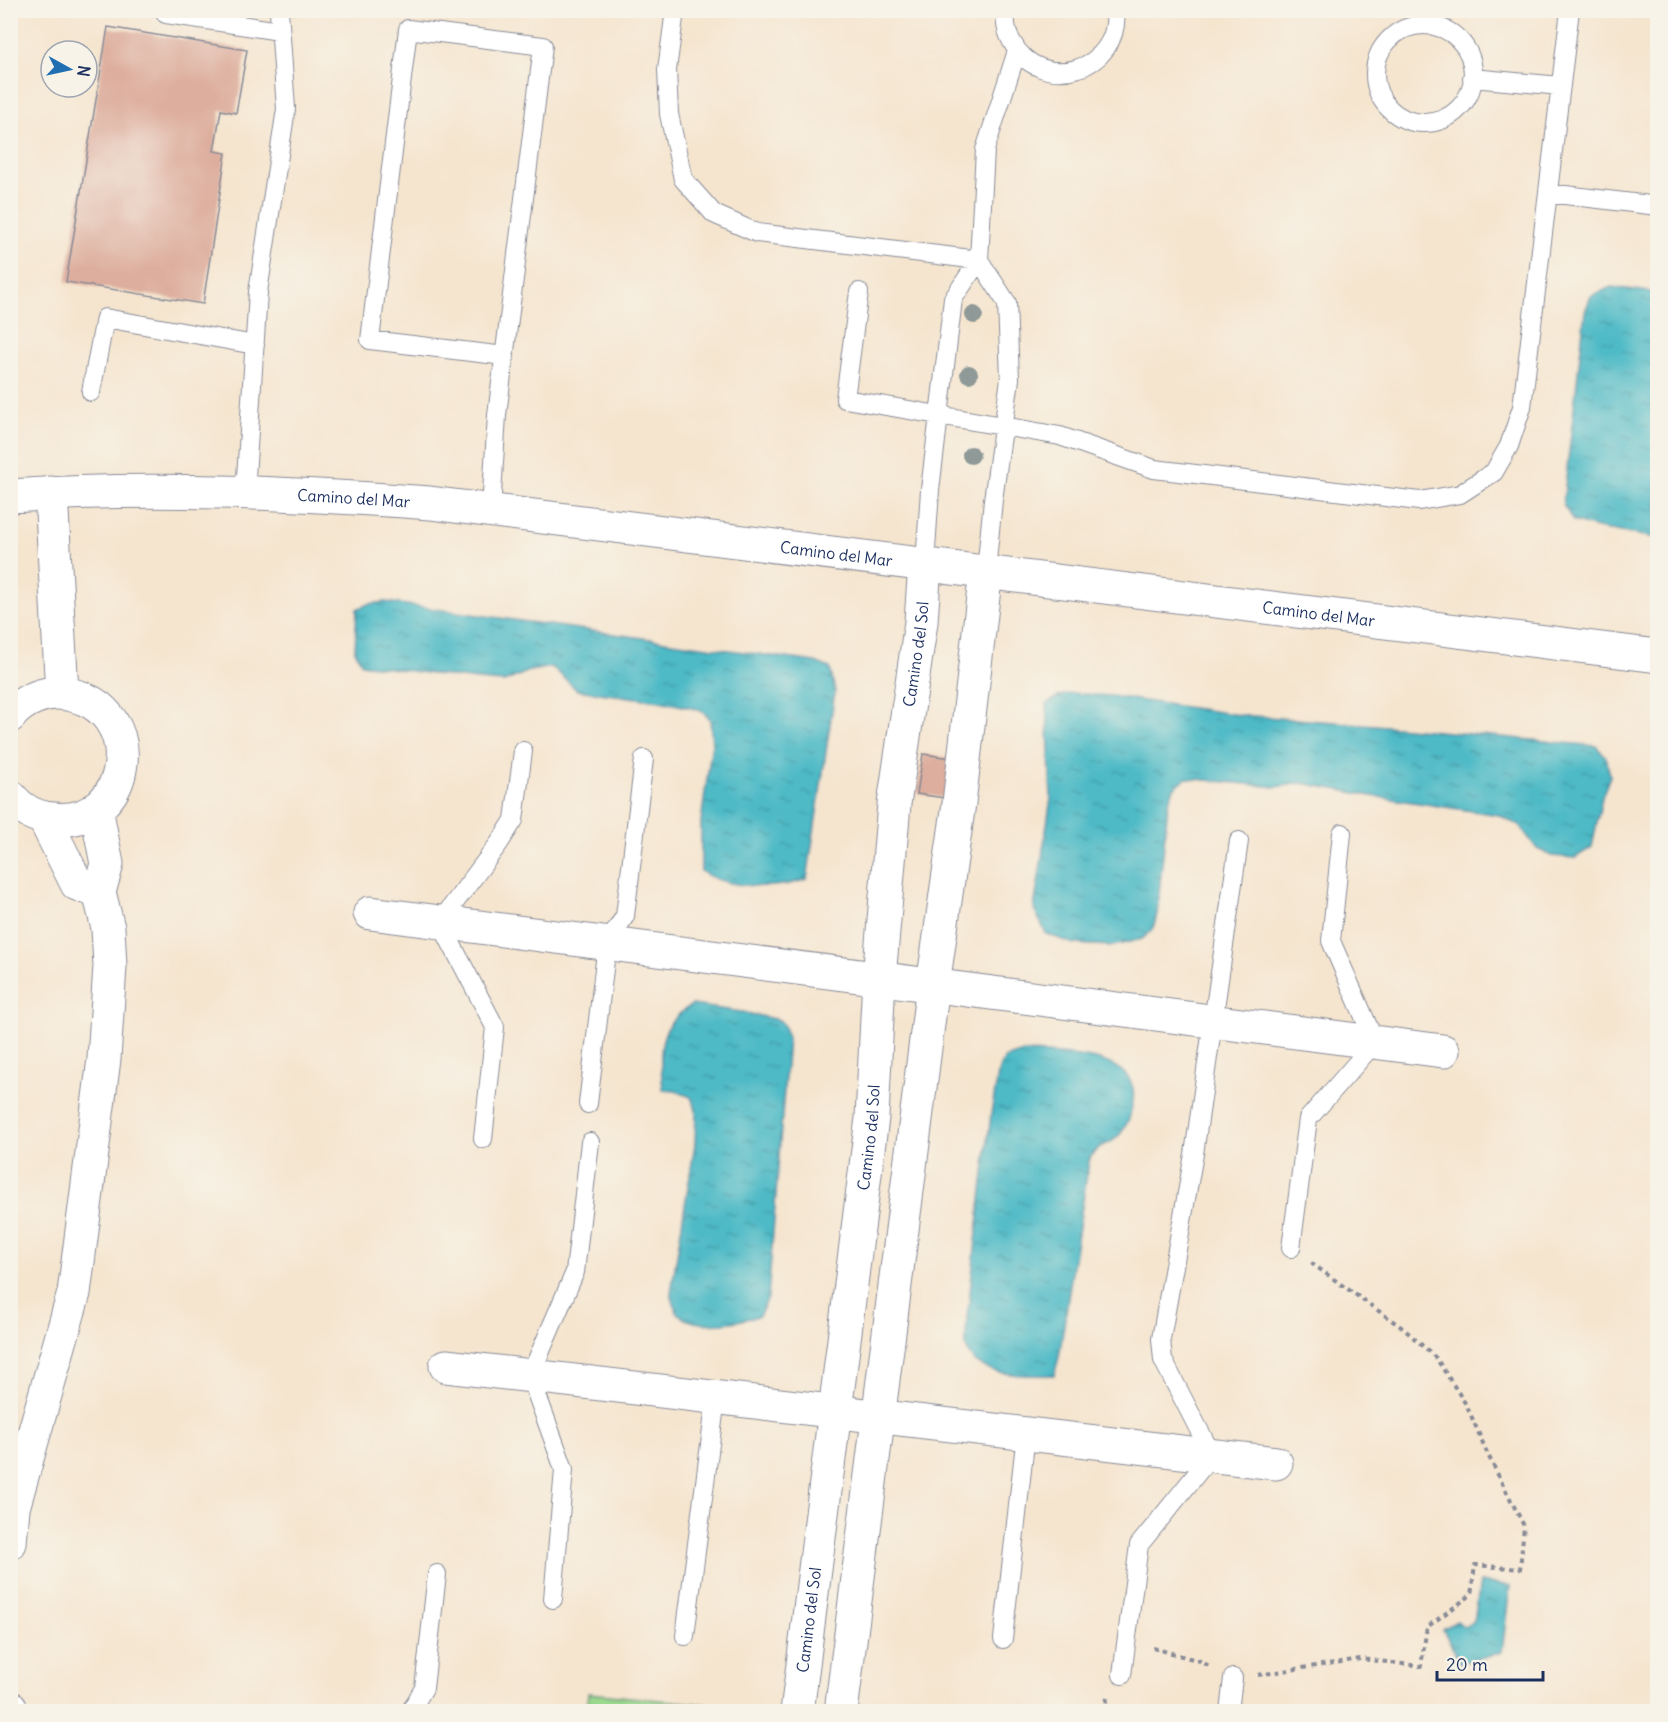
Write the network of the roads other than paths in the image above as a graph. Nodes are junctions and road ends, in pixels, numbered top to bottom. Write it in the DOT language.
graph roads {
  1 [pos="164,10"];
  2 [pos="279,10"];
  3 [pos="675,10"];
  4 [pos="1007,10"];
  5 [pos="1115,10"];
  6 [pos="1570,10"];
  7 [pos="280,31"];
  8 [pos="1017,51"];
  9 [pos="1472,78"];
  10 [pos="1561,86"];
  11 [pos="1548,193"];
  12 [pos="1658,206"];
  13 [pos="979,260"];
  14 [pos="859,292"];
  15 [pos="255,345"];
  16 [pos="505,356"];
  17 [pos="91,392"];
  18 [pos="938,415"];
  19 [pos="1004,426"];
  20 [pos="51,493"];
  21 [pos="245,493"];
  22 [pos="10,496"];
  23 [pos="491,510"];
  24 [pos="925,564"];
  25 [pos="986,571"];
  26 [pos="1658,656"];
  27 [pos="62,693"];
  28 [pos="10,716"];
  29 [pos="523,751"];
  30 [pos="644,759"];
  31 [pos="10,796"];
  32 [pos="96,808"];
  33 [pos="44,818"];
  34 [pos="1342,833"];
  35 [pos="1239,841"];
  36 [pos="99,892"];
  37 [pos="370,913"];
  38 [pos="440,922"];
  39 [pos="607,944"];
  40 [pos="879,978"];
  41 [pos="933,985"];
  42 [pos="1214,1022"];
  43 [pos="1375,1042"];
  44 [pos="1443,1051"];
  45 [pos="588,1104"];
  46 [pos="483,1139"];
  47 [pos="590,1142"];
  48 [pos="1291,1248"];
  49 [pos="446,1366"];
  50 [pos="530,1376"];
  51 [pos="716,1398"];
  52 [pos="834,1411"];
  53 [pos="878,1416"];
  54 [pos="1026,1434"];
  55 [pos="1212,1455"];
  56 [pos="1276,1463"];
  57 [pos="10,1543"];
  58 [pos="437,1574"];
  59 [pos="553,1599"];
  60 [pos="685,1636"];
  61 [pos="1003,1639"];
  62 [pos="1122,1675"];
  63 [pos="1233,1678"];
  64 [pos="410,1712"];
  65 [pos="797,1712"];
  66 [pos="841,1712"];
  67 [pos="1229,1712"];
  1 -- 7 [label="lane"];
  2 -- 7 [label="lane"];
  3 -- 13 [label="lane"];
  4 -- 8 [label="lane"];
  5 -- 8 [label="lane"];
  6 -- 10 [label="lane"];
  7 -- 15 [label="lane"];
  8 -- 13 [label="lane"];
  9 -- 9 [label="lane"];
  9 -- 10 [label="lane"];
  10 -- 11 [label="lane"];
  11 -- 12 [label="lane"];
  11 -- 19 [label="lane"];
  13 -- 18 [label="lane"];
  13 -- 19 [label="lane"];
  14 -- 18 [label="lane"];
  15 -- 17 [label="lane"];
  15 -- 21 [label="lane"];
  16 -- 16 [label="lane"];
  16 -- 23 [label="lane"];
  18 -- 19 [label="lane"];
  18 -- 24 [label="lane"];
  19 -- 25 [label="lane"];
  20 -- 21 [label="street, Camino del Mar"];
  20 -- 22 [label="street, Camino del Mar"];
  20 -- 27 [label="street"];
  21 -- 23 [label="street, Camino del Mar"];
  23 -- 24 [label="street, Camino del Mar"];
  24 -- 25 [label="street, Camino del Mar"];
  24 -- 40 [label="street, Camino del Sol"];
  25 -- 26 [label="street, Camino del Mar"];
  25 -- 41 [label="street"];
  27 -- 28 [label="street"];
  27 -- 32 [label="street"];
  29 -- 38 [label="lane"];
  30 -- 39 [label="lane"];
  31 -- 33 [label="street"];
  32 -- 33 [label="street"];
  32 -- 36 [label="street"];
  33 -- 36 [label="street"];
  34 -- 43 [label="lane"];
  35 -- 42 [label="lane"];
  36 -- 57 [label="street"];
  37 -- 38 [label="street"];
  38 -- 39 [label="street"];
  38 -- 46 [label="lane"];
  39 -- 40 [label="street"];
  39 -- 45 [label="lane"];
  40 -- 41 [label="street"];
  40 -- 52 [label="street, Camino del Sol"];
  41 -- 42 [label="street"];
  41 -- 53 [label="street"];
  42 -- 43 [label="street"];
  42 -- 55 [label="lane"];
  43 -- 44 [label="street"];
  43 -- 48 [label="lane"];
  47 -- 50 [label="lane"];
  49 -- 50 [label="street"];
  50 -- 51 [label="street"];
  50 -- 59 [label="lane"];
  51 -- 52 [label="street"];
  51 -- 60 [label="lane"];
  52 -- 53 [label="street"];
  52 -- 65 [label="street, Camino del Sol"];
  53 -- 54 [label="street"];
  53 -- 66 [label="street"];
  54 -- 55 [label="street"];
  54 -- 61 [label="lane"];
  55 -- 56 [label="street"];
  55 -- 62 [label="lane"];
  58 -- 64 [label="lane"];
  63 -- 67 [label="lane"];
}
